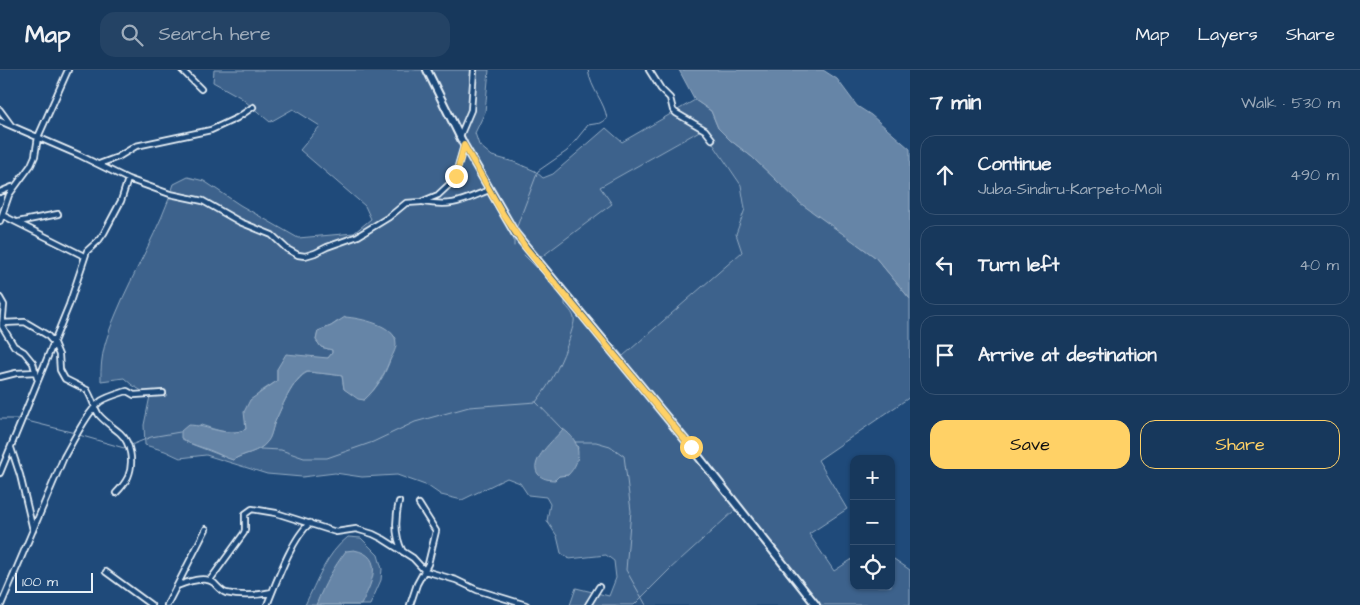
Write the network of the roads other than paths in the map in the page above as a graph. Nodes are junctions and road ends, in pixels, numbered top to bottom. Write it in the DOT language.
graph roads {
  1 [pos="68,70"];
  2 [pos="182,70"];
  3 [pos="427,70"];
  4 [pos="474,70"];
  5 [pos="649,70"];
  6 [pos="201,89"];
  7 [pos="253,107"];
  8 [pos="0,110"];
  9 [pos="0,121"];
  10 [pos="12,126"];
  11 [pos="460,136"];
  12 [pos="38,137"];
  13 [pos="712,139"];
  14 [pos="464,145"];
  15 [pos="99,164"];
  16 [pos="128,179"];
  17 [pos="14,186"];
  18 [pos="489,190"];
  19 [pos="0,192"];
  20 [pos="421,202"];
  21 [pos="58,214"];
  22 [pos="2,215"];
  23 [pos="0,221"];
  24 [pos="17,222"];
  25 [pos="82,255"];
  26 [pos="0,298"];
  27 [pos="2,324"];
  28 [pos="54,343"];
  29 [pos="36,372"];
  30 [pos="0,377"];
  31 [pos="38,380"];
  32 [pos="163,393"];
  33 [pos="94,407"];
  34 [pos="11,447"];
  35 [pos="0,472"];
  36 [pos="116,492"];
  37 [pos="399,502"];
  38 [pos="419,504"];
  39 [pos="310,523"];
  40 [pos="206,529"];
  41 [pos="33,532"];
  42 [pos="404,553"];
  43 [pos="425,570"];
  44 [pos="106,572"];
  45 [pos="210,580"];
  46 [pos="177,586"];
  47 [pos="599,587"];
  48 [pos="272,592"];
  49 [pos="2,605"];
  50 [pos="151,605"];
  51 [pos="167,605"];
  52 [pos="267,605"];
  53 [pos="410,605"];
  54 [pos="526,605"];
  55 [pos="588,605"];
  56 [pos="816,605"];
  1 -- 12 [label="street"];
  2 -- 6 [label="street"];
  3 -- 11 [label="main road"];
  4 -- 11 [label="street"];
  5 -- 13 [label="street"];
  7 -- 15 [label="street"];
  8 -- 10 [label="street"];
  9 -- 10 [label="street"];
  10 -- 12 [label="street"];
  11 -- 14 [label="main road"];
  12 -- 15 [label="street"];
  12 -- 17 [label="street"];
  14 -- 18 [label="main road"];
  14 -- 20 [label="street"];
  15 -- 16 [label="street"];
  16 -- 20 [label="street"];
  16 -- 28 [label="street"];
  17 -- 19 [label="street"];
  17 -- 22 [label="street"];
  18 -- 20 [label="street"];
  18 -- 56 [label="main road"];
  21 -- 24 [label="street"];
  22 -- 23 [label="street"];
  22 -- 24 [label="street"];
  24 -- 25 [label="street"];
  26 -- 27 [label="street"];
  27 -- 28 [label="street"];
  27 -- 29 [label="street"];
  28 -- 31 [label="street"];
  28 -- 33 [label="street"];
  29 -- 30 [label="street"];
  29 -- 31 [label="street"];
  31 -- 34 [label="street"];
  32 -- 33 [label="street"];
  33 -- 36 [label="street"];
  33 -- 41 [label="street"];
  34 -- 35 [label="street"];
  34 -- 41 [label="street"];
  37 -- 42 [label="street"];
  38 -- 43 [label="street"];
  39 -- 42 [label="street"];
  39 -- 45 [label="street"];
  39 -- 48 [label="street"];
  40 -- 46 [label="street"];
  41 -- 49 [label="street"];
  42 -- 43 [label="street"];
  43 -- 53 [label="street"];
  43 -- 54 [label="street"];
  44 -- 50 [label="street"];
  45 -- 46 [label="street"];
  45 -- 48 [label="street"];
  46 -- 51 [label="street"];
  47 -- 55 [label="street"];
  48 -- 52 [label="street"];
}
